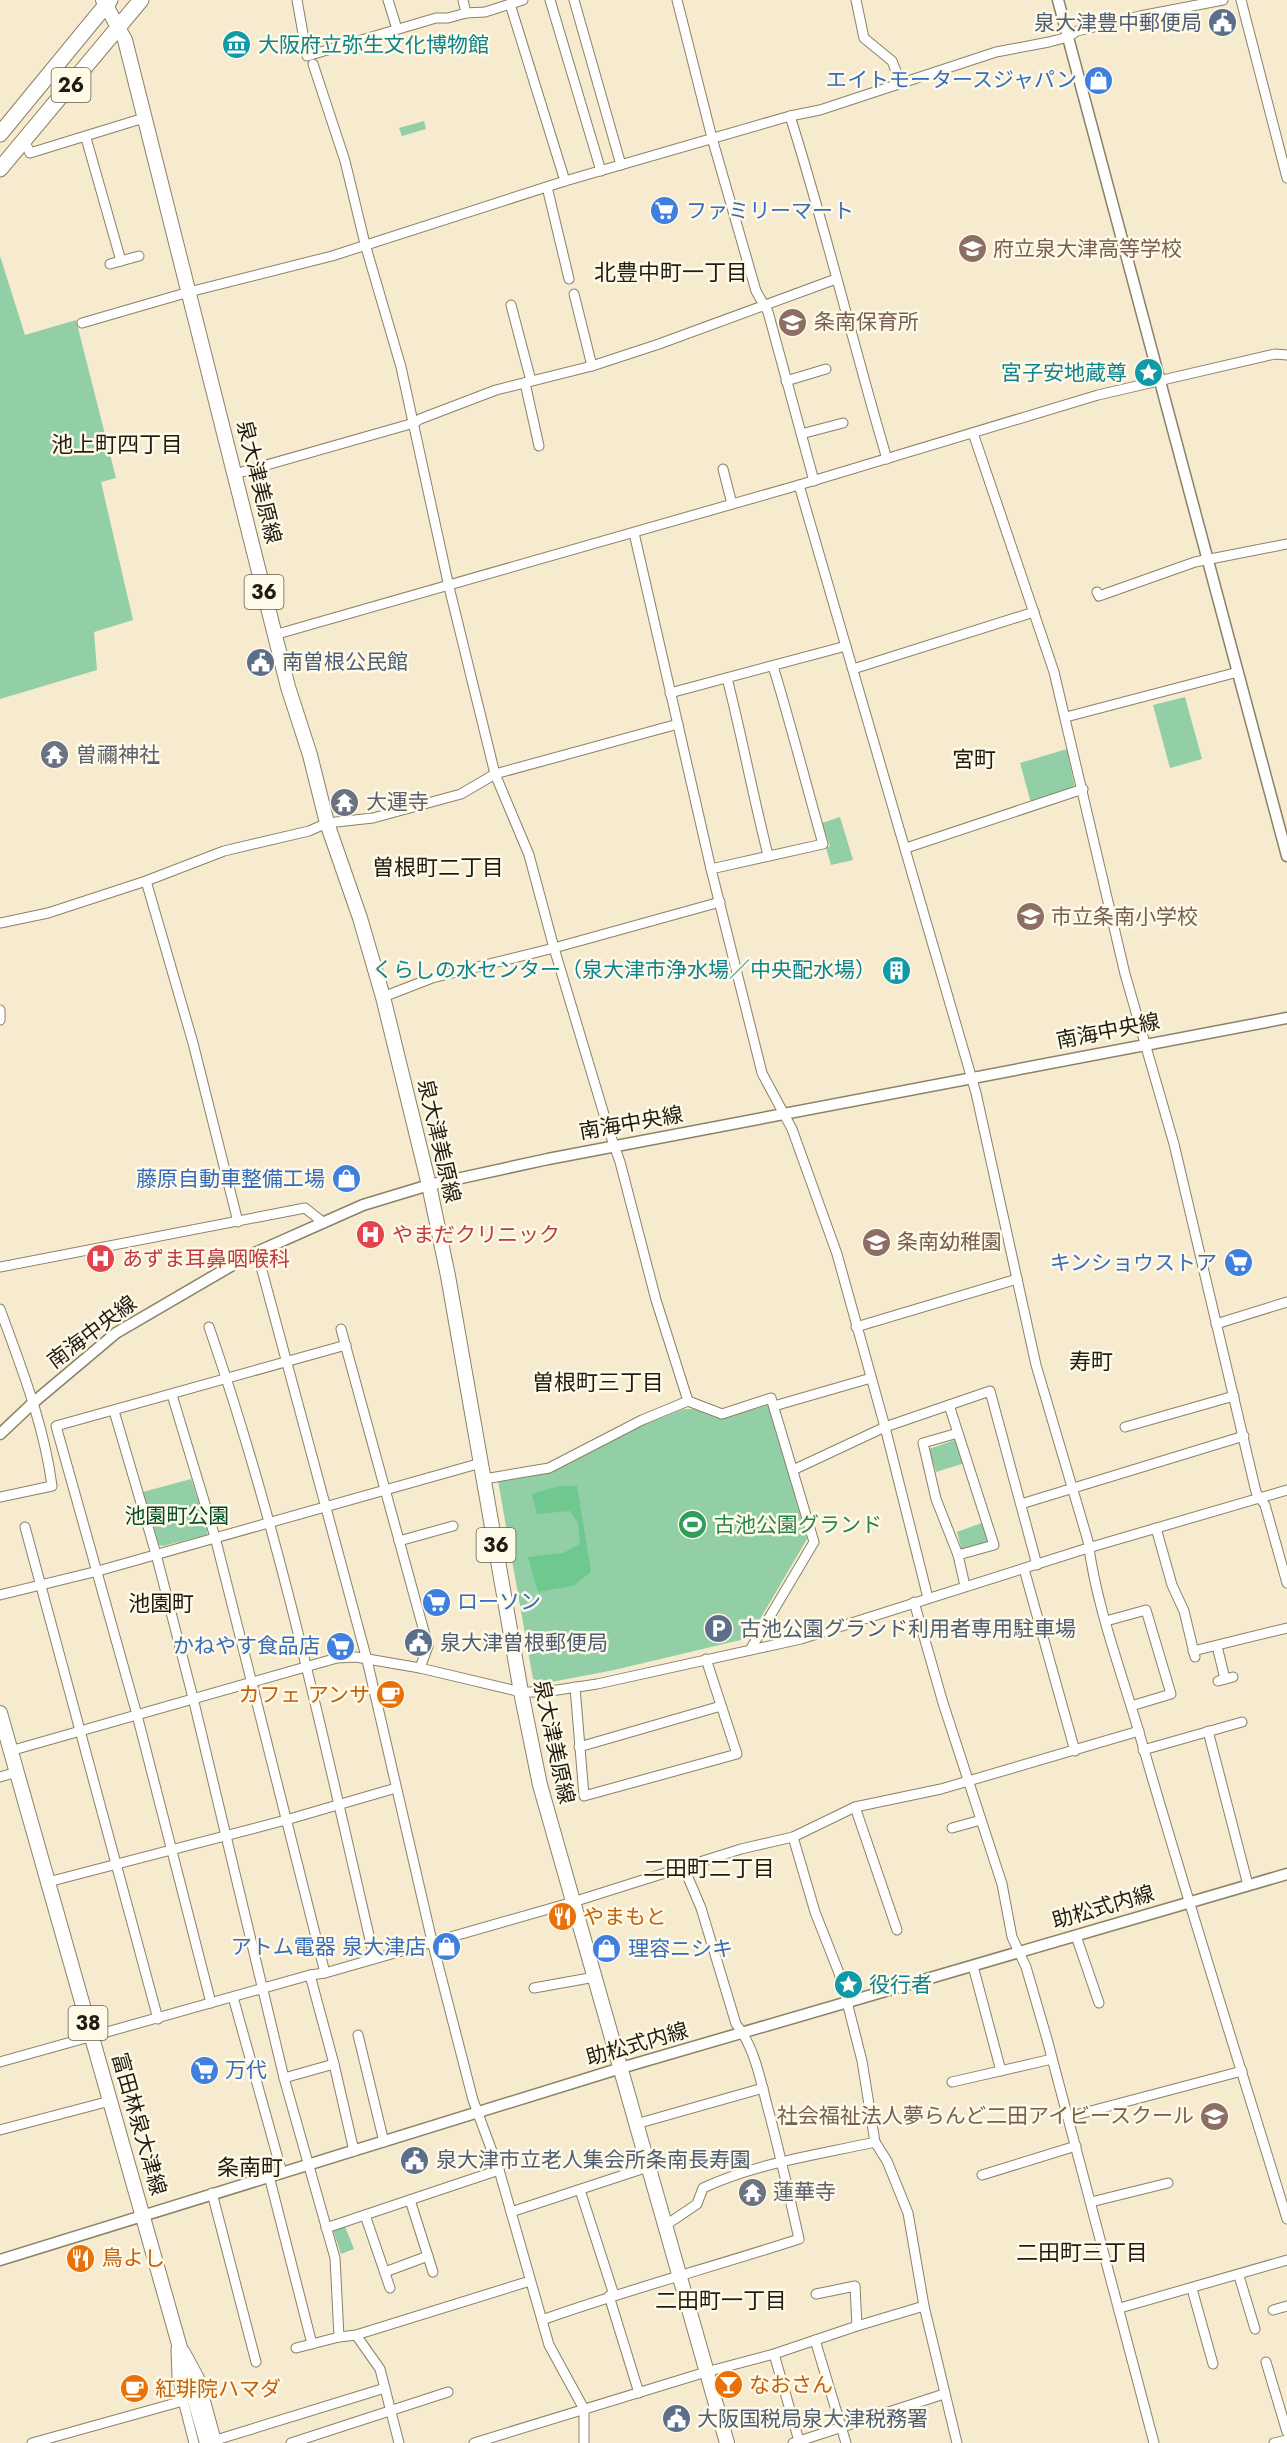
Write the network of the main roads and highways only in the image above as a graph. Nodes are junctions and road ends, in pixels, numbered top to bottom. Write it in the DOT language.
graph roads {
  1 [pos="141,0"];
  2 [pos="106,2"];
  3 [pos="119,25"];
  4 [pos="0,134"];
  5 [pos="0,170"];
  6 [pos="0,1713"];
  7 [pos="213,2442"];
  8 [pos="727,2443"];
  1 -- 3 [label="highway, 26"];
  2 -- 3 [label="main road, 泉大津美原線 / 36"];
  2 -- 4 [label="highway, 26"];
  3 -- 5 [label="highway, 26"];
  3 -- 8 [label="main road, 泉大津美原線 / 36"];
  6 -- 7 [label="main road, 富田林泉大津線 / 38"];
}
